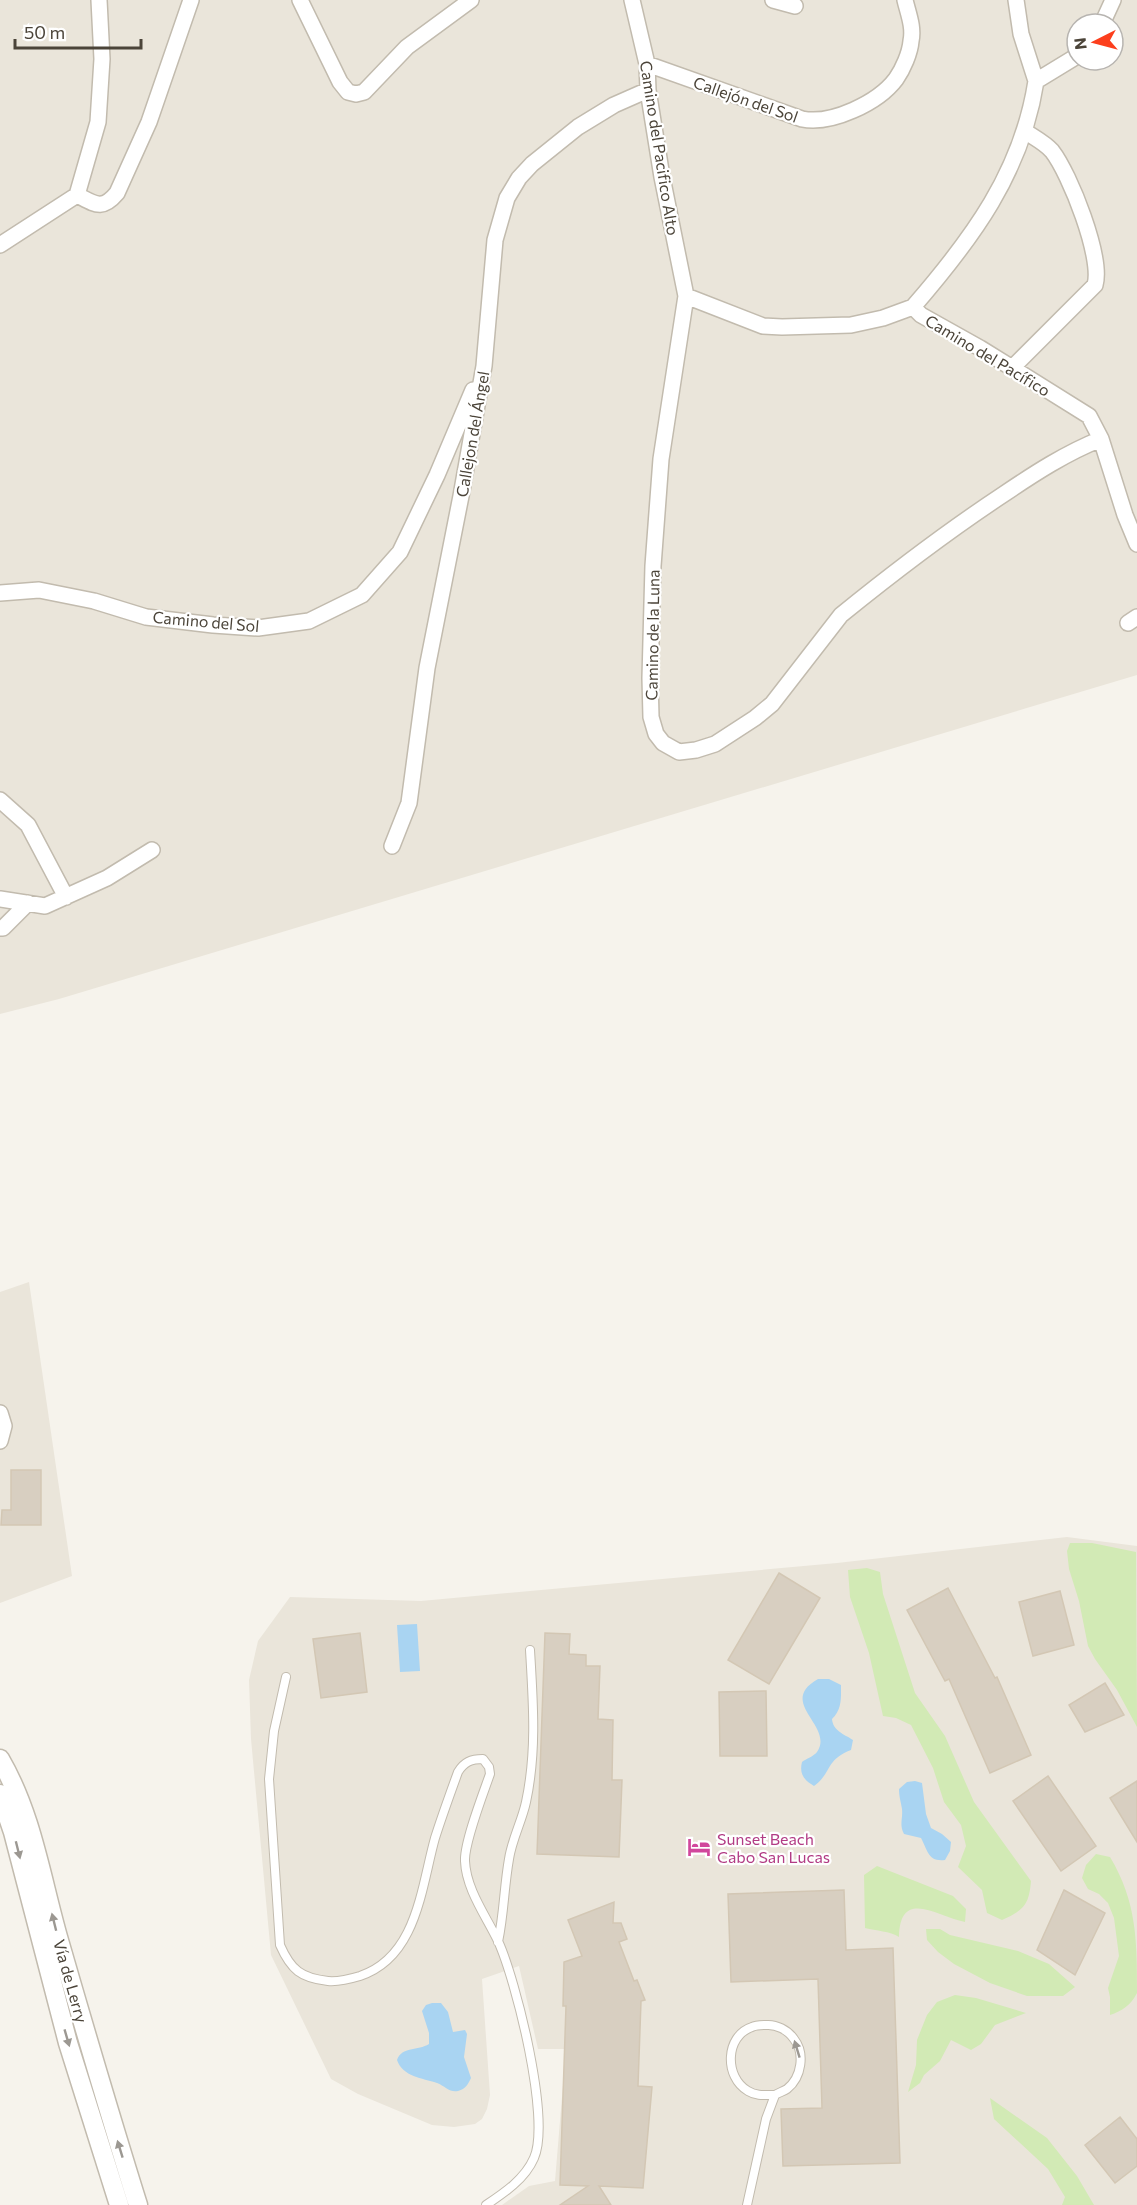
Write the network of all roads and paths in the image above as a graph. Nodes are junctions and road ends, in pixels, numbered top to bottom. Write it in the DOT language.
graph roads {
  1 [pos="99,0"];
  2 [pos="191,0"];
  3 [pos="300,0"];
  4 [pos="471,0"];
  5 [pos="632,0"];
  6 [pos="773,0"];
  7 [pos="905,0"];
  8 [pos="1016,0"];
  9 [pos="795,6"];
  10 [pos="1065,63"];
  11 [pos="647,64"];
  12 [pos="1036,81"];
  13 [pos="648,90"];
  14 [pos="1026,132"];
  15 [pos="77,195"];
  16 [pos="0,245"];
  17 [pos="687,296"];
  18 [pos="913,307"];
  19 [pos="484,366"];
  20 [pos="1012,368"];
  21 [pos="1101,439"];
  22 [pos="1137,544"];
  23 [pos="0,593"];
  24 [pos="0,800"];
  25 [pos="392,846"];
  26 [pos="152,850"];
  27 [pos="66,897"];
  28 [pos="0,899"];
  29 [pos="28,903"];
  30 [pos="0,928"];
  31 [pos="0,1413"];
  32 [pos="0,1441"];
  33 [pos="530,1650"];
  34 [pos="286,1677"];
  35 [pos="0,1760"];
  36 [pos="0,1794"];
  37 [pos="498,1942"];
  38 [pos="775,2094"];
  39 [pos="119,2205"];
  40 [pos="138,2205"];
  41 [pos="486,2205"];
  42 [pos="747,2205"];
  1 -- 15 [label="street"];
  2 -- 15 [label="street"];
  3 -- 4 [label="street"];
  5 -- 11 [label="street, Camino del Pacifico Alto"];
  6 -- 9 [label="street"];
  7 -- 11 [label="street, Callejón del Sol"];
  8 -- 12 [label="street"];
  10 -- 12 [label="street"];
  11 -- 13 [label="street, Camino del Pacifico Alto"];
  12 -- 14 [label="street"];
  13 -- 17 [label="street, Camino del Pacifico Alto"];
  13 -- 19 [label="street, Callejon del Ángel"];
  14 -- 18 [label="street"];
  14 -- 20 [label="street"];
  15 -- 16 [label="street"];
  17 -- 18 [label="street, Camino del Pacífico"];
  17 -- 21 [label="street, Camino de la Luna"];
  18 -- 20 [label="street, Camino del Pacífico"];
  19 -- 23 [label="street, Camino del Sol"];
  19 -- 25 [label="street, Callejon del Ángel"];
  20 -- 21 [label="street, Camino del Pacífico"];
  21 -- 22 [label="street, Camino del Pacífico"];
  24 -- 27 [label="street"];
  26 -- 27 [label="street"];
  27 -- 29 [label="street"];
  28 -- 29 [label="street"];
  29 -- 30 [label="street"];
  31 -- 32 [label="street"];
  33 -- 37 [label="lane"];
  34 -- 37 [label="lane"];
  40 -- 35 [label="street, Vía de Lerry, one-way"];
  36 -- 39 [label="street, Vía de Lerry, one-way"];
  37 -- 41 [label="lane"];
  38 -- 38 [label="lane, one-way"];
  38 -- 42 [label="lane"];
}
